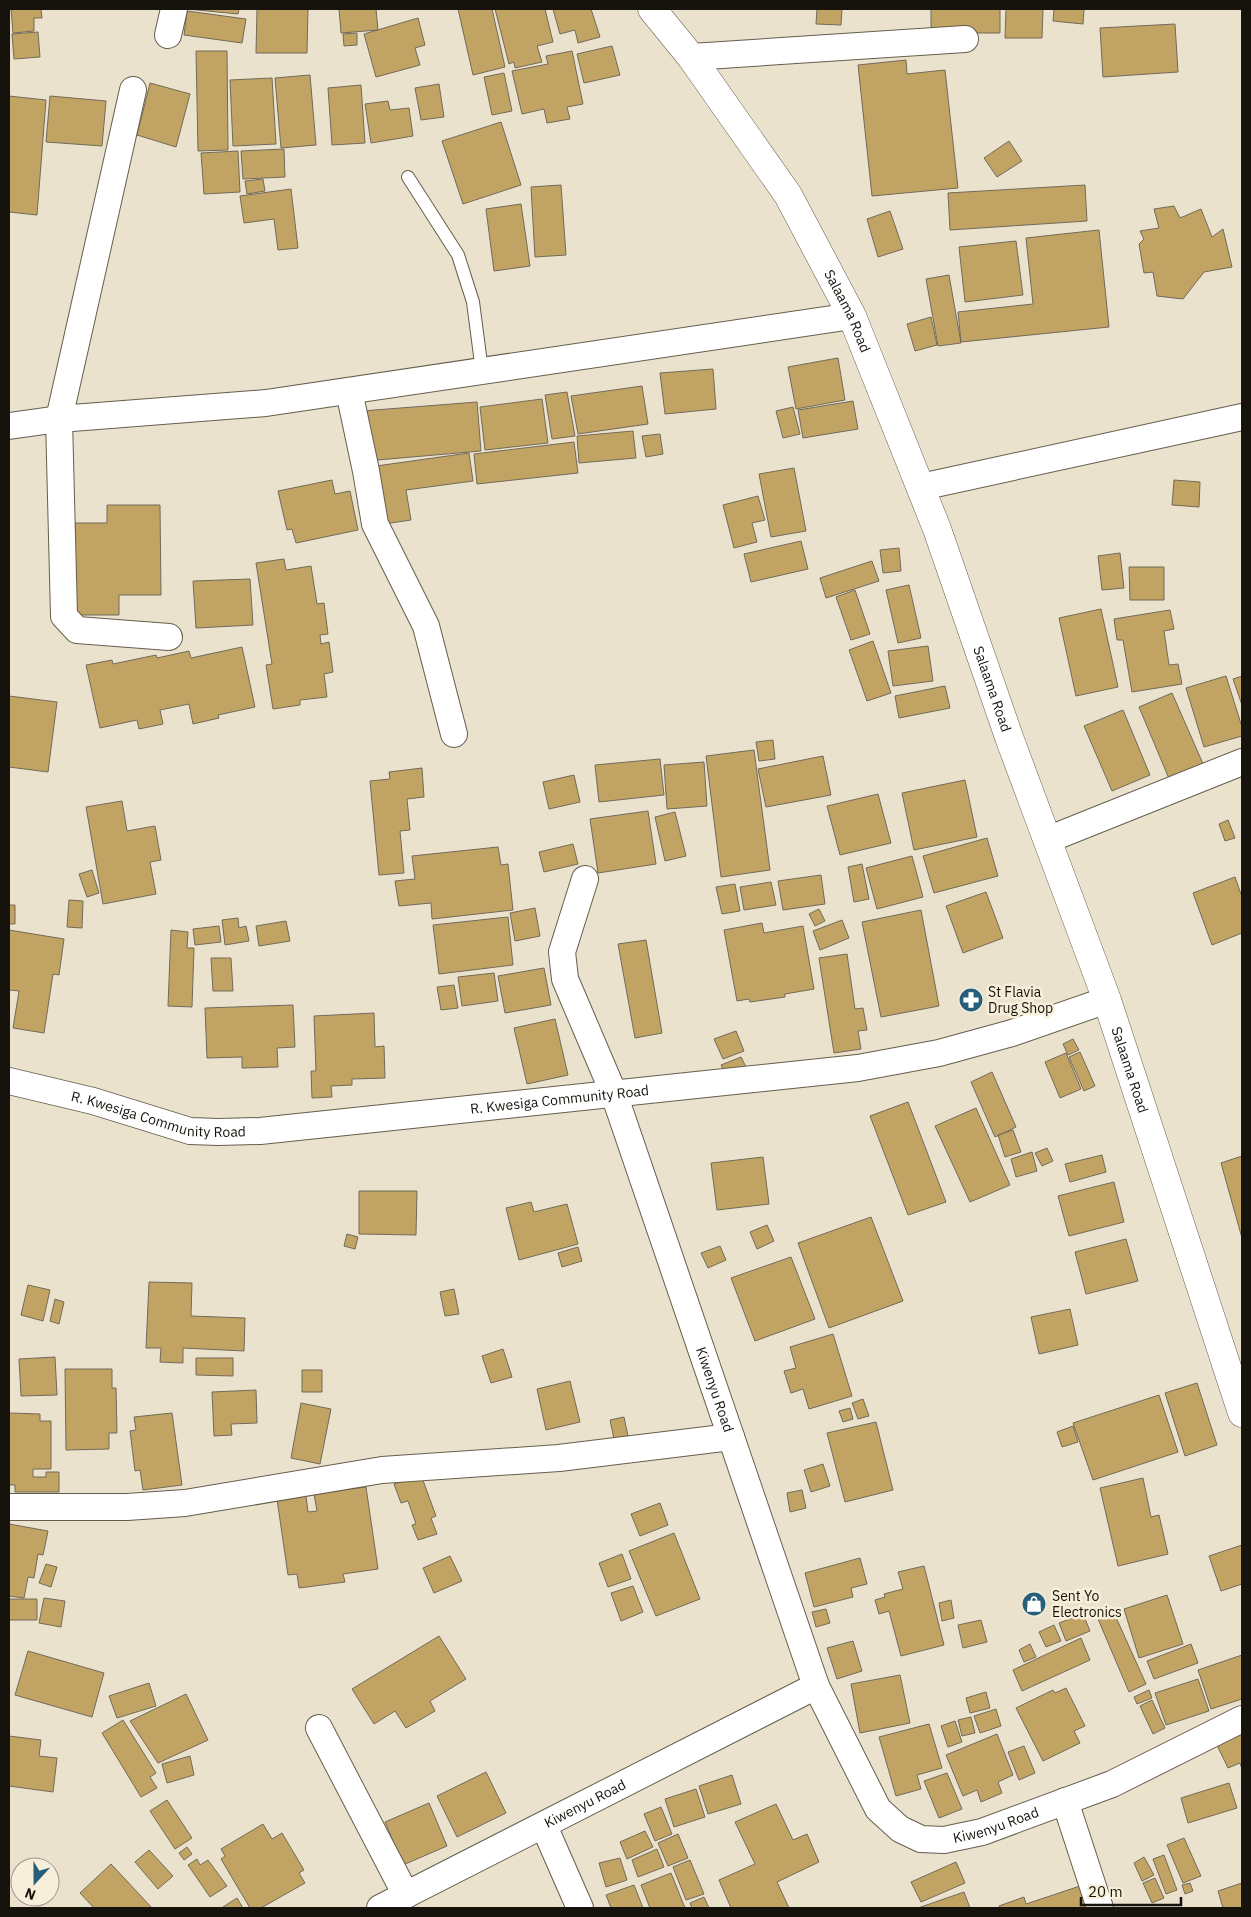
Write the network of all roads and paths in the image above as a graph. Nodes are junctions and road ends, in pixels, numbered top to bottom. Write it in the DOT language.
graph roads {
  1 [pos="174,9"];
  2 [pos="652,9"];
  3 [pos="168,34"];
  4 [pos="965,39"];
  5 [pos="691,58"];
  6 [pos="133,90"];
  7 [pos="408,176"];
  8 [pos="852,316"];
  9 [pos="482,371"];
  10 [pos="349,391"];
  11 [pos="1242,417"];
  12 [pos="59,420"];
  13 [pos="9,426"];
  14 [pos="921,487"];
  15 [pos="170,637"];
  16 [pos="454,734"];
  17 [pos="1242,762"];
  18 [pos="1047,840"];
  19 [pos="585,879"];
  20 [pos="1107,1000"];
  21 [pos="9,1081"];
  22 [pos="614,1094"];
  23 [pos="1242,1413"];
  24 [pos="731,1437"];
  25 [pos="9,1507"];
  26 [pos="816,1686"];
  27 [pos="1242,1719"];
  28 [pos="319,1728"];
  29 [pos="1065,1801"];
  30 [pos="544,1826"];
  31 [pos="406,1895"];
  32 [pos="380,1908"];
  33 [pos="580,1908"];
  34 [pos="1100,1908"];
  1 -- 3 [label="street"];
  2 -- 5 [label="main road, Salaama Road"];
  4 -- 5 [label="street"];
  5 -- 8 [label="main road, Salaama Road"];
  6 -- 12 [label="street"];
  7 -- 9 [label="lane"];
  8 -- 9 [label="street"];
  8 -- 14 [label="main road, Salaama Road"];
  9 -- 10 [label="street"];
  10 -- 12 [label="street"];
  10 -- 16 [label="street"];
  11 -- 14 [label="street"];
  12 -- 13 [label="street"];
  12 -- 15 [label="street"];
  14 -- 18 [label="main road, Salaama Road"];
  17 -- 18 [label="street"];
  18 -- 20 [label="main road, Salaama Road"];
  19 -- 22 [label="street, Kiwenyu Road"];
  20 -- 22 [label="street, R. Kwesiga Community Road"];
  20 -- 23 [label="main road, Salaama Road"];
  21 -- 22 [label="street, R. Kwesiga Community Road"];
  22 -- 24 [label="street, Kiwenyu Road"];
  24 -- 25 [label="street"];
  24 -- 26 [label="street, Kiwenyu Road"];
  26 -- 29 [label="street, Kiwenyu Road"];
  26 -- 30 [label="street, Kiwenyu Road"];
  27 -- 29 [label="street, Kiwenyu Road"];
  28 -- 31 [label="street"];
  29 -- 34 [label="street"];
  30 -- 31 [label="street, Kiwenyu Road"];
  30 -- 33 [label="street"];
  31 -- 32 [label="street, Kiwenyu Road"];
}
